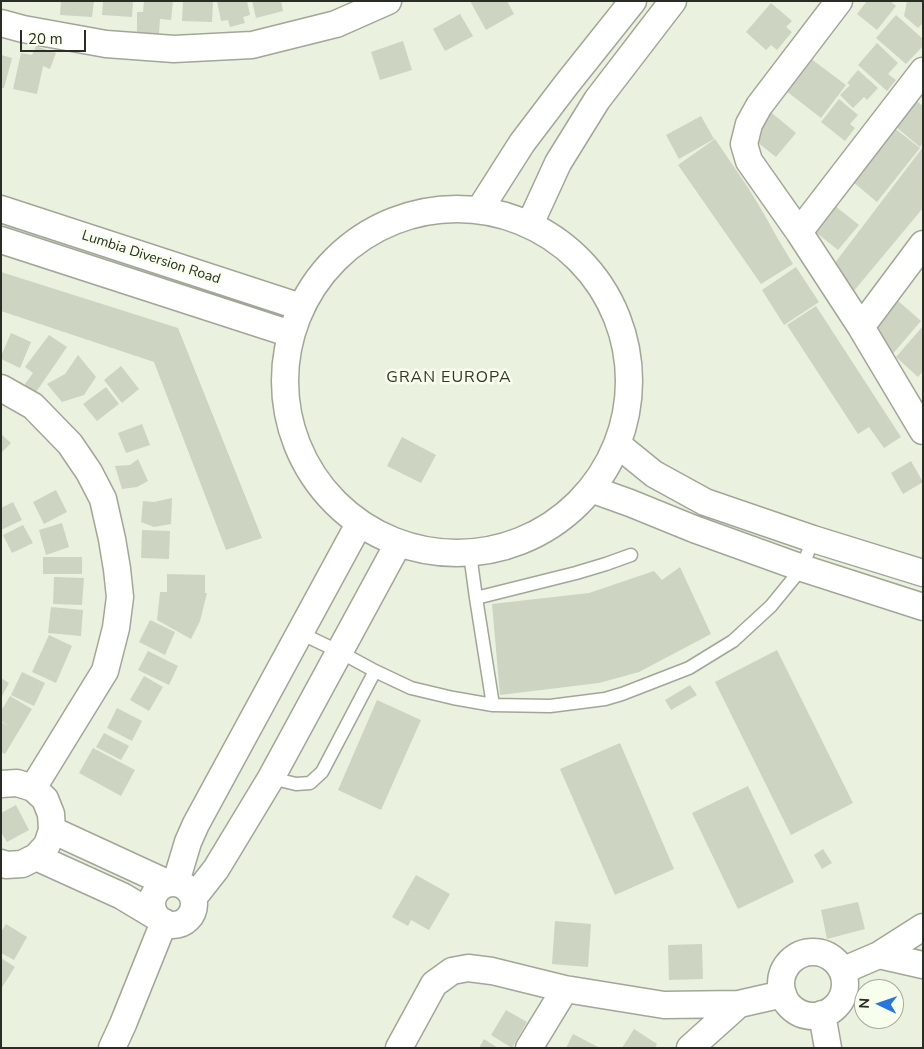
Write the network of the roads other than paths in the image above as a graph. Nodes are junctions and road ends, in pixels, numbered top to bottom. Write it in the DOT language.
graph roads {
  1 [pos="388,1"];
  2 [pos="634,1"];
  3 [pos="673,1"];
  4 [pos="839,1"];
  5 [pos="1,23"];
  6 [pos="923,71"];
  7 [pos="1,209"];
  8 [pos="480,209"];
  9 [pos="530,224"];
  10 [pos="799,232"];
  11 [pos="1,240"];
  12 [pos="923,244"];
  13 [pos="301,307"];
  14 [pos="861,327"];
  15 [pos="291,334"];
  16 [pos="1,388"];
  17 [pos="921,424"];
  18 [pos="618,444"];
  19 [pos="592,490"];
  20 [pos="359,524"];
  21 [pos="814,540"];
  22 [pos="398,544"];
  23 [pos="470,554"];
  24 [pos="630,555"];
  25 [pos="802,568"];
  26 [pos="923,573"];
  27 [pos="476,598"];
  28 [pos="923,607"];
  29 [pos="300,633"];
  30 [pos="340,652"];
  31 [pos="375,671"];
  32 [pos="493,705"];
  33 [pos="271,778"];
  34 [pos="1,784"];
  35 [pos="33,788"];
  36 [pos="52,830"];
  37 [pos="36,857"];
  38 [pos="1,863"];
  39 [pos="179,888"];
  40 [pos="160,919"];
  41 [pos="923,927"];
  42 [pos="879,955"];
  43 [pos="923,965"];
  44 [pos="844,975"];
  45 [pos="565,989"];
  46 [pos="783,994"];
  47 [pos="739,1004"];
  48 [pos="822,1014"];
  49 [pos="112,1048"];
  50 [pos="399,1048"];
  51 [pos="529,1048"];
  52 [pos="690,1048"];
  53 [pos="828,1048"];
  1 -- 5 [label="street"];
  2 -- 8 [label="street"];
  3 -- 9 [label="street"];
  4 -- 10 [label="street"];
  6 -- 10 [label="street"];
  7 -- 13 [label="street, Lumbia Diversion Road"];
  8 -- 9 [label="street"];
  8 -- 13 [label="street"];
  9 -- 18 [label="street"];
  10 -- 14 [label="street"];
  11 -- 15 [label="street"];
  12 -- 14 [label="street"];
  13 -- 15 [label="street"];
  14 -- 17 [label="street"];
  15 -- 20 [label="street"];
  16 -- 35 [label="street"];
  18 -- 19 [label="street"];
  18 -- 21 [label="street"];
  19 -- 23 [label="street"];
  19 -- 25 [label="street"];
  20 -- 22 [label="street"];
  20 -- 29 [label="street"];
  21 -- 25 [label="lane"];
  21 -- 26 [label="street"];
  22 -- 23 [label="street"];
  22 -- 30 [label="street"];
  23 -- 27 [label="lane"];
  24 -- 27 [label="lane"];
  25 -- 28 [label="street"];
  25 -- 32 [label="lane"];
  27 -- 32 [label="lane"];
  29 -- 30 [label="lane"];
  29 -- 39 [label="street"];
  30 -- 31 [label="lane"];
  30 -- 33 [label="street"];
  31 -- 32 [label="lane"];
  31 -- 33 [label="lane"];
  33 -- 39 [label="street"];
  34 -- 35 [label="street"];
  35 -- 36 [label="street"];
  36 -- 37 [label="street"];
  36 -- 39 [label="street"];
  37 -- 38 [label="street"];
  37 -- 40 [label="street"];
  39 -- 40 [label="street"];
  39 -- 40 [label="street"];
  40 -- 49 [label="street"];
  41 -- 42 [label="street"];
  42 -- 43 [label="street"];
  42 -- 44 [label="street"];
  44 -- 46 [label="street"];
  44 -- 48 [label="street"];
  45 -- 47 [label="street"];
  45 -- 50 [label="street"];
  45 -- 51 [label="street"];
  46 -- 47 [label="street"];
  46 -- 48 [label="street"];
  47 -- 52 [label="street"];
  48 -- 53 [label="street"];
}
